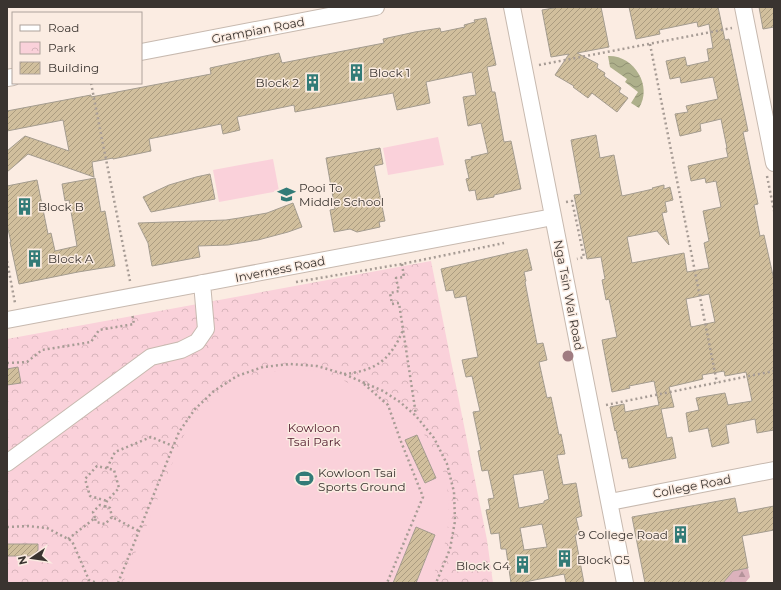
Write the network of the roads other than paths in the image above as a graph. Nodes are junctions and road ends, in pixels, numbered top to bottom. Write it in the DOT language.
graph roads {
  1 [pos="376,7"];
  2 [pos="512,7"];
  3 [pos="743,7"];
  4 [pos="142,52"];
  5 [pos="774,163"];
  6 [pos="553,217"];
  7 [pos="202,283"];
  8 [pos="7,320"];
  9 [pos="7,463"];
  10 [pos="774,470"];
  11 [pos="610,502"];
  12 [pos="626,583"];
  1 -- 4 [label="street, Grampian Road"];
  2 -- 6 [label="street, Nga Tsin Wai Road"];
  3 -- 5 [label="street"];
  6 -- 7 [label="street, Inverness Road"];
  6 -- 11 [label="street, Nga Tsin Wai Road"];
  7 -- 8 [label="street, Inverness Road"];
  7 -- 9 [label="street"];
  10 -- 11 [label="street, College Road"];
  11 -- 12 [label="street, Nga Tsin Wai Road"];
}
